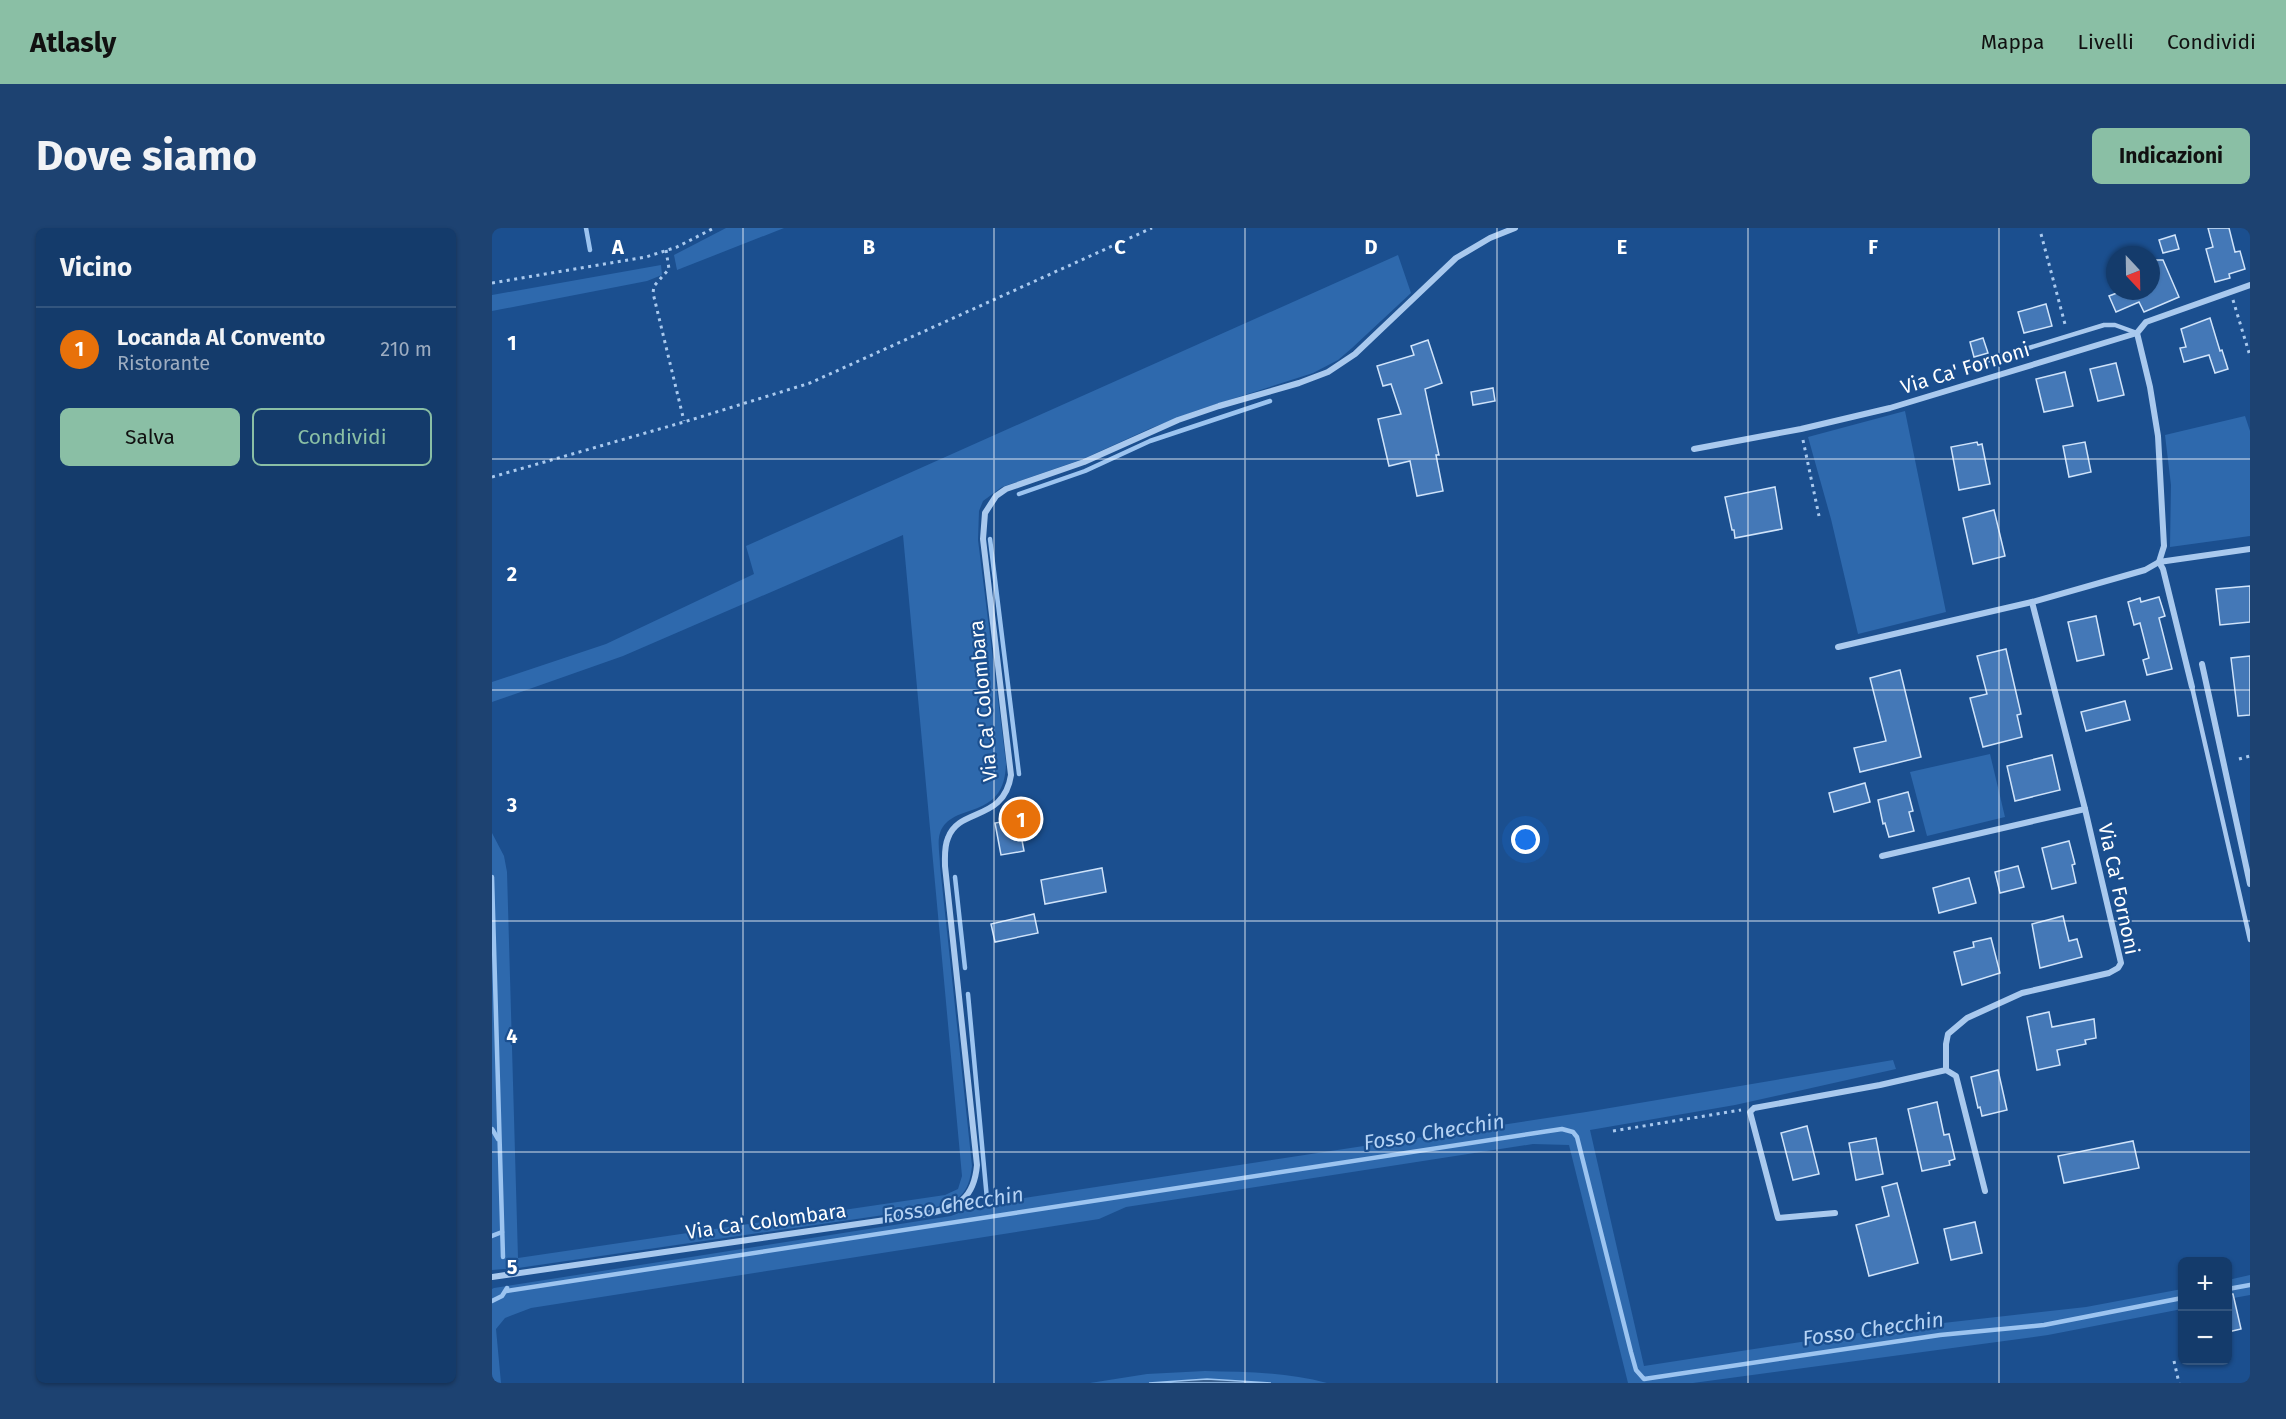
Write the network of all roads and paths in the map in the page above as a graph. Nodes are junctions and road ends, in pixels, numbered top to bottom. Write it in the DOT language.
graph roads {
  1 [pos="714,228"];
  2 [pos="1152,228"];
  3 [pos="1515,228"];
  4 [pos="2041,234"];
  5 [pos="666,250"];
  6 [pos="492,283"];
  7 [pos="2250,285"];
  8 [pos="2231,292"];
  9 [pos="2137,333"];
  10 [pos="2067,336"];
  11 [pos="2250,356"];
  12 [pos="1983,362"];
  13 [pos="684,422"];
  14 [pos="1801,429"];
  15 [pos="1694,449"];
  16 [pos="492,477"];
  17 [pos="1819,516"];
  18 [pos="2250,549"];
  19 [pos="2159,562"];
  20 [pos="2032,603"];
  21 [pos="1838,647"];
  22 [pos="2202,664"];
  23 [pos="2192,687"];
  24 [pos="2250,756"];
  25 [pos="2239,759"];
  26 [pos="2085,809"];
  27 [pos="1882,856"];
  28 [pos="2250,884"];
  29 [pos="2250,940"];
  30 [pos="1947,1070"];
  31 [pos="1754,1108"];
  32 [pos="1613,1131"];
  33 [pos="1985,1191"];
  34 [pos="1835,1213"];
  35 [pos="494,1277"];
  36 [pos="2174,1361"];
  37 [pos="2179,1383"];
  1 -- 5 [label="path"];
  2 -- 13 [label="path"];
  3 -- 35 [label="street, Via Ca' Colombara"];
  4 -- 10 [label="path"];
  5 -- 6 [label="path"];
  5 -- 13 [label="path"];
  7 -- 8 [label="street, Via Ca' Fornoni"];
  8 -- 9 [label="street, Via Ca' Fornoni"];
  8 -- 11 [label="path"];
  9 -- 10 [label="lane, Via Ca' Fornoni"];
  9 -- 14 [label="street, Via Ca' Fornoni"];
  9 -- 19 [label="street"];
  10 -- 12 [label="lane, Via Ca' Fornoni"];
  13 -- 16 [label="path"];
  14 -- 15 [label="street, Via Ca' Fornoni"];
  14 -- 17 [label="path"];
  18 -- 19 [label="street"];
  19 -- 20 [label="street"];
  19 -- 23 [label="street"];
  20 -- 21 [label="street"];
  20 -- 26 [label="street, Via Ca' Fornoni"];
  22 -- 28 [label="street"];
  23 -- 29 [label="lane"];
  24 -- 25 [label="path"];
  26 -- 27 [label="street"];
  26 -- 30 [label="street, Via Ca' Fornoni"];
  30 -- 31 [label="street"];
  30 -- 33 [label="street"];
  31 -- 32 [label="path"];
  31 -- 34 [label="street"];
  36 -- 37 [label="path"];
}
